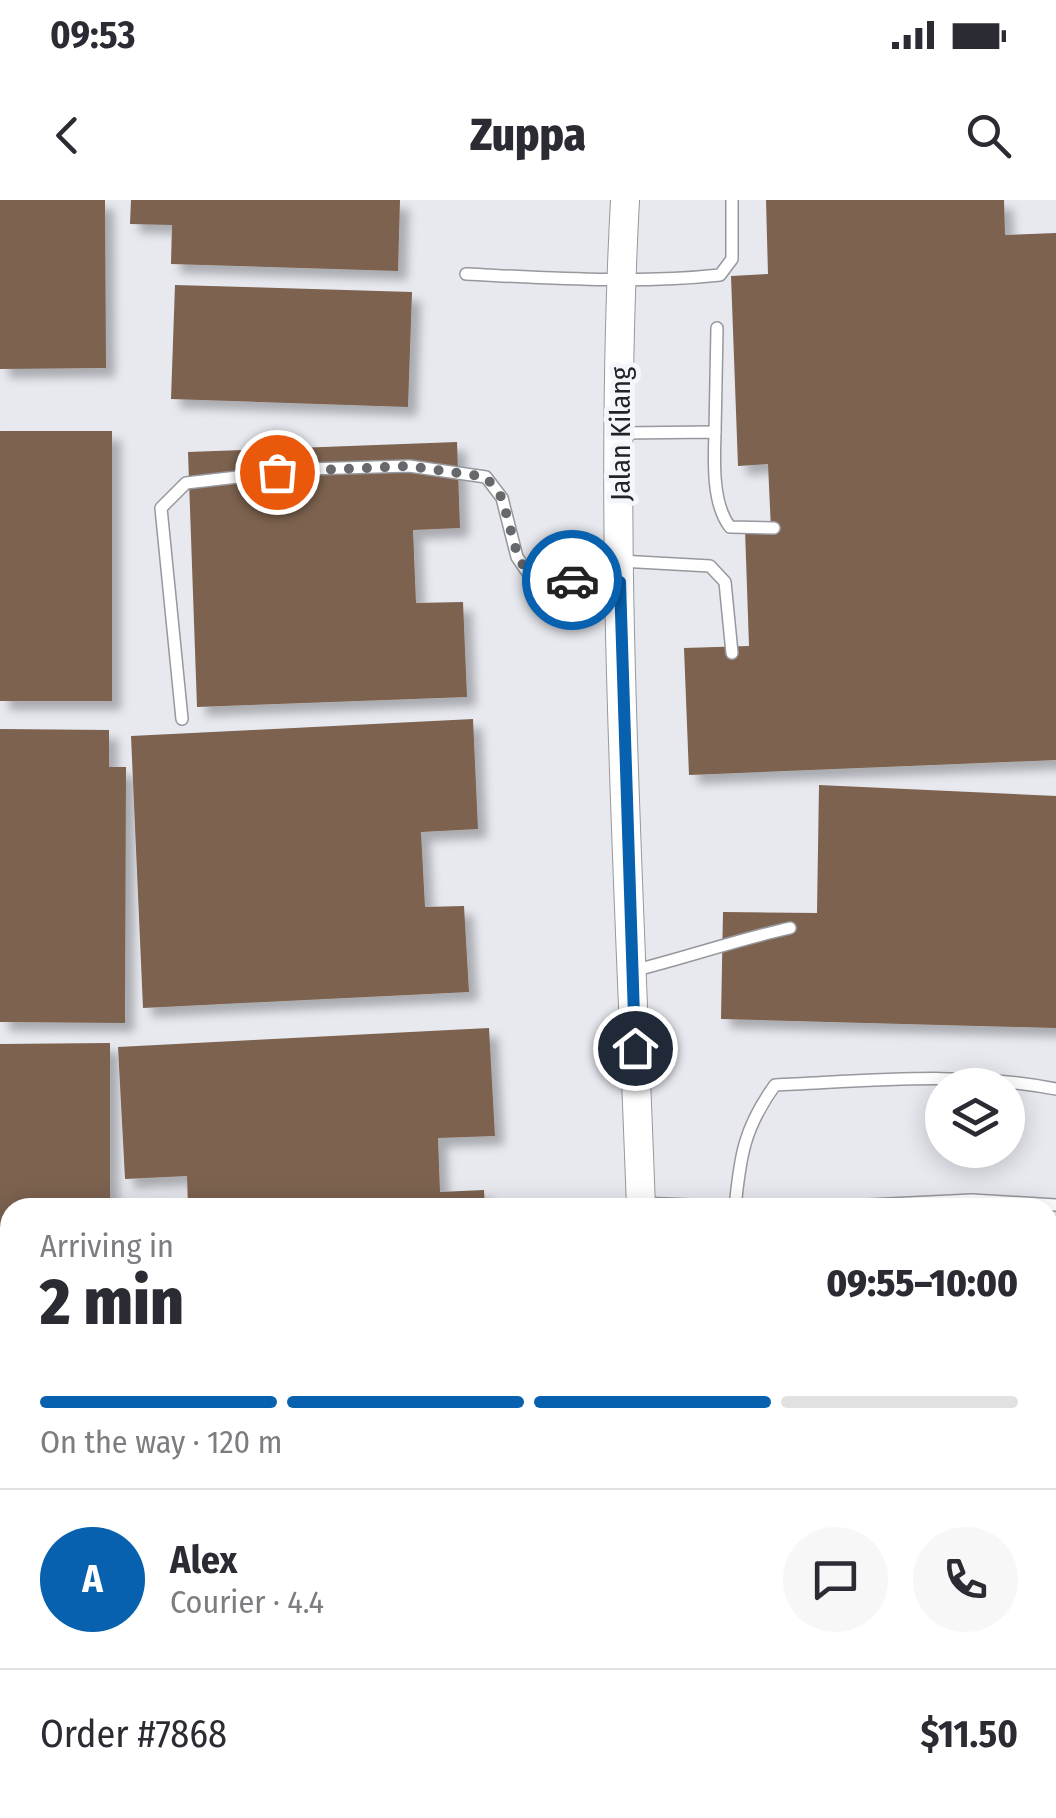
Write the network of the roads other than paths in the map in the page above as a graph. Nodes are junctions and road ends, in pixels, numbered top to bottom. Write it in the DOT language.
graph roads {
  1 [pos="625,200"];
  2 [pos="732,200"];
  3 [pos="466,274"];
  4 [pos="621,278"];
  5 [pos="717,328"];
  6 [pos="714,432"];
  7 [pos="621,434"];
  8 [pos="774,528"];
  9 [pos="620,571"];
  10 [pos="732,654"];
  11 [pos="182,718"];
  12 [pos="790,928"];
  13 [pos="632,971"];
  14 [pos="1056,1089"];
  15 [pos="635,1198"];
  16 [pos="736,1198"];
  1 -- 4 [label="street, Jalan Kilang"];
  2 -- 4 [label="lane"];
  3 -- 4 [label="lane"];
  4 -- 7 [label="street, Jalan Kilang"];
  5 -- 6 [label="lane"];
  6 -- 7 [label="lane"];
  6 -- 8 [label="lane"];
  7 -- 9 [label="street, Jalan Kilang"];
  9 -- 10 [label="lane"];
  9 -- 11 [label="lane"];
  9 -- 13 [label="street, Jalan Kilang"];
  12 -- 13 [label="lane"];
  13 -- 15 [label="street, Jalan Kilang"];
  14 -- 16 [label="lane"];
}
